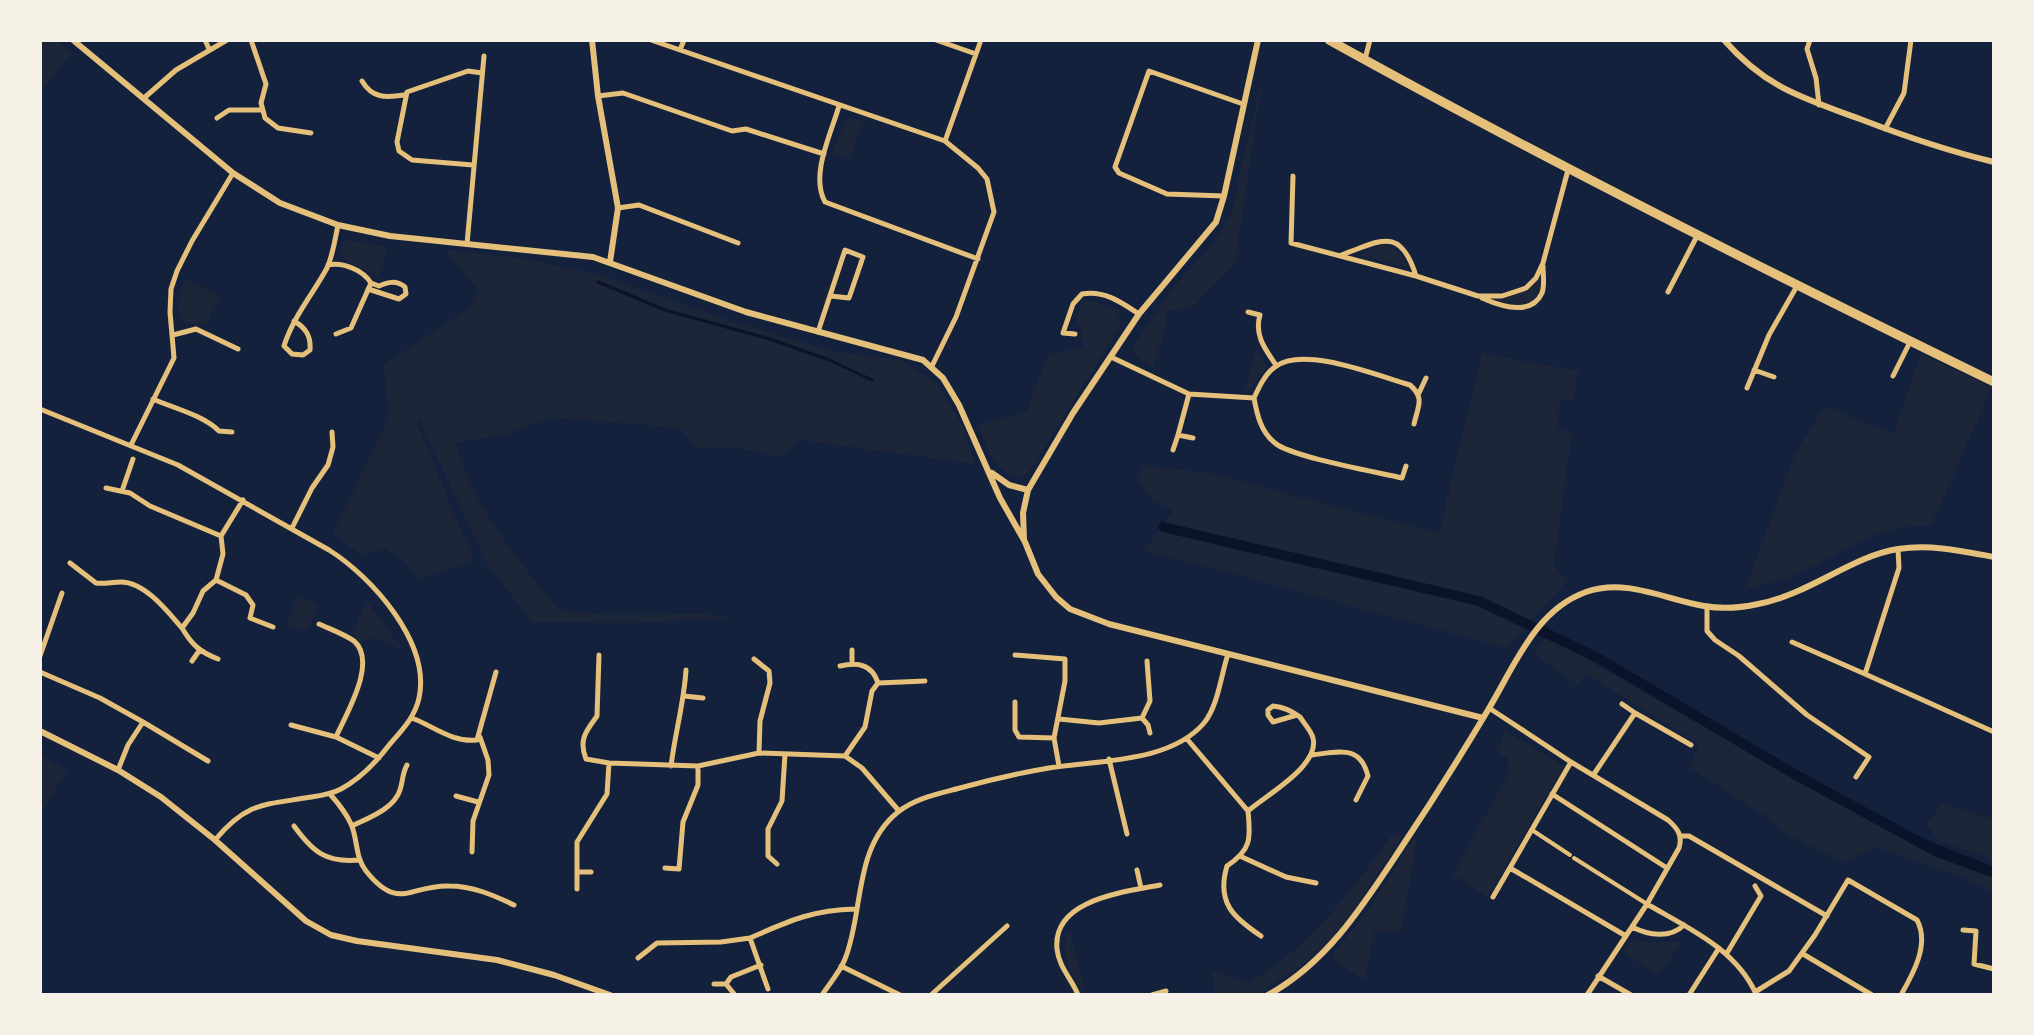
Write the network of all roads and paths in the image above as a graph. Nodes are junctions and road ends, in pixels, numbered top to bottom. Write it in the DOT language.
graph roads {
  1 [pos="73,40"];
  2 [pos="205,40"];
  3 [pos="227,40"];
  4 [pos="251,40"];
  5 [pos="592,40"];
  6 [pos="651,40"];
  7 [pos="684,40"];
  8 [pos="936,40"];
  9 [pos="981,40"];
  10 [pos="1258,40"];
  11 [pos="1329,40"];
  12 [pos="1370,40"];
  13 [pos="1724,40"];
  14 [pos="1810,40"];
  15 [pos="1911,40"];
  16 [pos="209,49"];
  17 [pos="680,50"];
  18 [pos="976,54"];
  19 [pos="484,56"];
  20 [pos="1364,60"];
  21 [pos="482,73"];
  22 [pos="362,81"];
  23 [pos="405,95"];
  24 [pos="598,96"];
  25 [pos="144,98"];
  26 [pos="1243,104"];
  27 [pos="839,106"];
  28 [pos="1819,106"];
  29 [pos="262,110"];
  30 [pos="217,118"];
  31 [pos="1885,129"];
  32 [pos="311,133"];
  33 [pos="945,141"];
  34 [pos="824,154"];
  35 [pos="1994,162"];
  36 [pos="473,165"];
  37 [pos="1568,170"];
  38 [pos="233,173"];
  39 [pos="1293,176"];
  40 [pos="1224,196"];
  41 [pos="618,208"];
  42 [pos="338,225"];
  43 [pos="1697,235"];
  44 [pos="738,243"];
  45 [pos="467,244"];
  46 [pos="1340,256"];
  47 [pos="978,259"];
  48 [pos="610,262"];
  49 [pos="1543,263"];
  50 [pos="328,265"];
  51 [pos="1416,276"];
  52 [pos="370,286"];
  53 [pos="1797,286"];
  54 [pos="1668,292"];
  55 [pos="831,296"];
  56 [pos="1478,296"];
  57 [pos="1248,312"];
  58 [pos="1139,314"];
  59 [pos="294,321"];
  60 [pos="818,332"];
  61 [pos="336,334"];
  62 [pos="1075,334"];
  63 [pos="173,335"];
  64 [pos="1910,342"];
  65 [pos="238,349"];
  66 [pos="1111,357"];
  67 [pos="1276,365"];
  68 [pos="932,366"];
  69 [pos="1754,370"];
  70 [pos="1893,376"];
  71 [pos="1774,377"];
  72 [pos="1426,378"];
  73 [pos="1994,382"];
  74 [pos="1747,388"];
  75 [pos="1419,393"];
  76 [pos="1189,394"];
  77 [pos="1254,398"];
  78 [pos="153,399"];
  79 [pos="40,409"];
  80 [pos="1414,424"];
  81 [pos="232,432"];
  82 [pos="332,432"];
  83 [pos="1178,435"];
  84 [pos="1193,438"];
  85 [pos="131,445"];
  86 [pos="1173,450"];
  87 [pos="133,459"];
  88 [pos="1406,466"];
  89 [pos="990,472"];
  90 [pos="1003,481"];
  91 [pos="106,488"];
  92 [pos="1028,490"];
  93 [pos="122,491"];
  94 [pos="1000,498"];
  95 [pos="243,500"];
  96 [pos="1007,511"];
  97 [pos="1023,513"];
  98 [pos="292,528"];
  99 [pos="221,536"];
  100 [pos="1025,542"];
  101 [pos="1898,549"];
  102 [pos="1994,557"];
  103 [pos="70,563"];
  104 [pos="216,580"];
  105 [pos="62,593"];
  106 [pos="1707,606"];
  107 [pos="319,624"];
  108 [pos="273,627"];
  109 [pos="182,628"];
  110 [pos="1792,642"];
  111 [pos="852,650"];
  112 [pos="199,651"];
  113 [pos="1228,654"];
  114 [pos="599,655"];
  115 [pos="1015,655"];
  116 [pos="40,656"];
  117 [pos="218,659"];
  118 [pos="754,659"];
  119 [pos="192,661"];
  120 [pos="1147,661"];
  121 [pos="852,663"];
  122 [pos="840,666"];
  123 [pos="686,670"];
  124 [pos="40,672"];
  125 [pos="496,672"];
  126 [pos="1865,674"];
  127 [pos="925,681"];
  128 [pos="878,683"];
  129 [pos="684,696"];
  130 [pos="703,698"];
  131 [pos="1015,702"];
  132 [pos="1622,704"];
  133 [pos="1489,708"];
  134 [pos="1635,713"];
  135 [pos="1297,715"];
  136 [pos="412,718"];
  137 [pos="1142,718"];
  138 [pos="1483,718"];
  139 [pos="1059,719"];
  140 [pos="143,722"];
  141 [pos="291,725"];
  142 [pos="40,731"];
  143 [pos="1994,732"];
  144 [pos="1150,733"];
  145 [pos="480,736"];
  146 [pos="336,737"];
  147 [pos="1054,738"];
  148 [pos="1187,739"];
  149 [pos="1691,745"];
  150 [pos="759,753"];
  151 [pos="785,754"];
  152 [pos="1312,755"];
  153 [pos="845,756"];
  154 [pos="379,758"];
  155 [pos="1109,759"];
  156 [pos="208,761"];
  157 [pos="1571,762"];
  158 [pos="609,763"];
  159 [pos="407,765"];
  160 [pos="671,766"];
  161 [pos="698,766"];
  162 [pos="1059,766"];
  163 [pos="118,770"];
  164 [pos="1594,774"];
  165 [pos="1856,777"];
  166 [pos="330,794"];
  167 [pos="1552,794"];
  168 [pos="456,796"];
  169 [pos="1356,800"];
  170 [pos="478,802"];
  171 [pos="899,811"];
  172 [pos="1248,811"];
  173 [pos="294,826"];
  174 [pos="352,826"];
  175 [pos="1532,830"];
  176 [pos="1127,834"];
  177 [pos="1680,836"];
  178 [pos="215,840"];
  179 [pos="472,852"];
  180 [pos="1242,857"];
  181 [pos="359,860"];
  182 [pos="777,864"];
  183 [pos="665,868"];
  184 [pos="1510,868"];
  185 [pos="1667,868"];
  186 [pos="1137,870"];
  187 [pos="577,872"];
  188 [pos="591,872"];
  189 [pos="1316,883"];
  190 [pos="1160,885"];
  191 [pos="1755,886"];
  192 [pos="1141,888"];
  193 [pos="577,889"];
  194 [pos="1493,897"];
  195 [pos="1647,904"];
  196 [pos="514,905"];
  197 [pos="855,909"];
  198 [pos="1827,916"];
  199 [pos="1684,925"];
  200 [pos="1007,926"];
  201 [pos="1632,927"];
  202 [pos="1963,930"];
  203 [pos="1261,936"];
  204 [pos="1626,936"];
  205 [pos="750,938"];
  206 [pos="1719,948"];
  207 [pos="1727,953"];
  208 [pos="1803,954"];
  209 [pos="638,958"];
  210 [pos="761,965"];
  211 [pos="841,966"];
  212 [pos="1994,969"];
  213 [pos="1598,976"];
  214 [pos="714,984"];
  215 [pos="726,984"];
  216 [pos="768,989"];
  217 [pos="1166,991"];
  218 [pos="1756,994"];
  219 [pos="610,995"];
  220 [pos="735,995"];
  221 [pos="822,995"];
  222 [pos="900,995"];
  223 [pos="931,995"];
  224 [pos="1078,995"];
  225 [pos="1152,995"];
  226 [pos="1268,995"];
  227 [pos="1587,995"];
  228 [pos="1631,995"];
  229 [pos="1689,995"];
  230 [pos="1872,995"];
  231 [pos="1901,995"];
  1 -- 25 [label="street"];
  2 -- 16 [label="street"];
  3 -- 16 [label="street"];
  4 -- 29 [label="street"];
  5 -- 24 [label="street"];
  6 -- 17 [label="street"];
  7 -- 17 [label="street"];
  8 -- 18 [label="street"];
  9 -- 18 [label="street"];
  10 -- 26 [label="street"];
  11 -- 20 [label="highway"];
  12 -- 20 [label="street"];
  13 -- 28 [label="street"];
  14 -- 28 [label="street"];
  15 -- 31 [label="street"];
  16 -- 25 [label="street"];
  17 -- 27 [label="street"];
  18 -- 33 [label="street"];
  19 -- 21 [label="street"];
  20 -- 37 [label="highway"];
  21 -- 23 [label="street"];
  21 -- 36 [label="street"];
  22 -- 23 [label="street"];
  23 -- 36 [label="street"];
  24 -- 34 [label="street"];
  24 -- 41 [label="street"];
  25 -- 38 [label="street"];
  26 -- 40 [label="street"];
  26 -- 40 [label="street"];
  27 -- 33 [label="street"];
  27 -- 34 [label="street"];
  28 -- 31 [label="street"];
  29 -- 30 [label="street"];
  29 -- 32 [label="street"];
  31 -- 35 [label="street"];
  33 -- 47 [label="street"];
  34 -- 47 [label="street"];
  36 -- 45 [label="street"];
  37 -- 43 [label="highway"];
  37 -- 49 [label="street"];
  38 -- 42 [label="street"];
  38 -- 63 [label="street"];
  39 -- 46 [label="street"];
  40 -- 58 [label="street"];
  41 -- 44 [label="street"];
  41 -- 48 [label="street"];
  42 -- 45 [label="street"];
  42 -- 50 [label="street"];
  43 -- 53 [label="highway"];
  43 -- 54 [label="street"];
  45 -- 48 [label="street"];
  46 -- 51 [label="street"];
  46 -- 51 [label="street"];
  47 -- 68 [label="street"];
  48 -- 60 [label="street"];
  49 -- 56 [label="street"];
  49 -- 56 [label="street"];
  50 -- 52 [label="street"];
  50 -- 59 [label="street"];
  51 -- 56 [label="street"];
  52 -- 52 [label="street"];
  52 -- 61 [label="street"];
  53 -- 64 [label="highway"];
  53 -- 69 [label="street"];
  55 -- 55 [label="street"];
  55 -- 60 [label="street"];
  57 -- 67 [label="street"];
  58 -- 62 [label="street"];
  58 -- 66 [label="street"];
  59 -- 59 [label="street"];
  60 -- 68 [label="street"];
  63 -- 65 [label="street"];
  63 -- 78 [label="street"];
  64 -- 70 [label="street"];
  64 -- 73 [label="highway"];
  66 -- 76 [label="street"];
  66 -- 92 [label="street"];
  67 -- 75 [label="street"];
  67 -- 77 [label="street"];
  68 -- 89 [label="street"];
  69 -- 71 [label="street"];
  69 -- 74 [label="street"];
  72 -- 75 [label="street"];
  75 -- 80 [label="street"];
  76 -- 77 [label="street"];
  76 -- 83 [label="street"];
  77 -- 88 [label="street"];
  78 -- 81 [label="street"];
  78 -- 85 [label="street"];
  79 -- 85 [label="street"];
  82 -- 98 [label="street"];
  83 -- 84 [label="street"];
  83 -- 86 [label="street"];
  85 -- 95 [label="street"];
  87 -- 93 [label="street"];
  89 -- 90 [label="street"];
  89 -- 94 [label="street"];
  90 -- 92 [label="street"];
  90 -- 94 [label="street"];
  91 -- 93 [label="street"];
  92 -- 97 [label="street"];
  93 -- 99 [label="street"];
  94 -- 96 [label="street"];
  95 -- 98 [label="street"];
  95 -- 99 [label="street"];
  96 -- 97 [label="street"];
  96 -- 100 [label="street"];
  97 -- 100 [label="street"];
  98 -- 136 [label="street"];
  99 -- 104 [label="street"];
  100 -- 113 [label="street"];
  101 -- 102 [label="street"];
  101 -- 106 [label="street"];
  101 -- 126 [label="street"];
  103 -- 109 [label="street"];
  104 -- 108 [label="street"];
  104 -- 109 [label="street"];
  105 -- 116 [label="street"];
  106 -- 133 [label="street"];
  106 -- 165 [label="street"];
  107 -- 146 [label="street"];
  109 -- 112 [label="street"];
  110 -- 126 [label="street"];
  111 -- 121 [label="street"];
  112 -- 117 [label="street"];
  112 -- 119 [label="street"];
  113 -- 138 [label="street"];
  113 -- 148 [label="street"];
  114 -- 158 [label="street"];
  115 -- 139 [label="street"];
  118 -- 150 [label="street"];
  120 -- 137 [label="street"];
  121 -- 122 [label="street"];
  121 -- 128 [label="street"];
  123 -- 129 [label="street"];
  124 -- 140 [label="street"];
  125 -- 145 [label="street"];
  126 -- 143 [label="street"];
  127 -- 128 [label="street"];
  128 -- 153 [label="street"];
  129 -- 130 [label="street"];
  129 -- 160 [label="street"];
  131 -- 147 [label="street"];
  132 -- 134 [label="street"];
  133 -- 138 [label="street"];
  133 -- 157 [label="street"];
  134 -- 149 [label="street"];
  134 -- 164 [label="street"];
  135 -- 135 [label="street"];
  135 -- 152 [label="street"];
  136 -- 145 [label="street"];
  136 -- 154 [label="street"];
  137 -- 139 [label="street"];
  137 -- 144 [label="street"];
  138 -- 226 [label="street"];
  139 -- 147 [label="street"];
  140 -- 156 [label="street"];
  140 -- 163 [label="street"];
  141 -- 146 [label="street"];
  142 -- 163 [label="street"];
  145 -- 170 [label="street"];
  146 -- 154 [label="street"];
  147 -- 162 [label="street"];
  148 -- 155 [label="street"];
  148 -- 172 [label="street"];
  150 -- 151 [label="street"];
  150 -- 161 [label="street"];
  151 -- 153 [label="street"];
  151 -- 182 [label="street"];
  152 -- 169 [label="street"];
  152 -- 172 [label="street"];
  153 -- 171 [label="street"];
  154 -- 166 [label="street"];
  155 -- 162 [label="street"];
  155 -- 176 [label="street"];
  157 -- 164 [label="street"];
  157 -- 167 [label="street"];
  158 -- 160 [label="street"];
  158 -- 187 [label="street"];
  159 -- 174 [label="street"];
  160 -- 161 [label="street"];
  161 -- 183 [label="street"];
  162 -- 171 [label="street"];
  163 -- 178 [label="street"];
  164 -- 177 [label="street"];
  166 -- 174 [label="street"];
  166 -- 178 [label="street"];
  167 -- 175 [label="street"];
  167 -- 185 [label="street"];
  168 -- 170 [label="street"];
  170 -- 179 [label="street"];
  171 -- 197 [label="street"];
  172 -- 180 [label="street"];
  173 -- 181 [label="street"];
  174 -- 181 [label="street"];
  175 -- 184 [label="street"];
  175 -- 195 [label="street"];
  177 -- 185 [label="street"];
  177 -- 198 [label="street"];
  178 -- 219 [label="street"];
  180 -- 189 [label="street"];
  180 -- 203 [label="street"];
  181 -- 196 [label="street"];
  184 -- 194 [label="street"];
  184 -- 204 [label="street"];
  185 -- 195 [label="street"];
  186 -- 192 [label="street"];
  187 -- 188 [label="street"];
  187 -- 193 [label="street"];
  190 -- 192 [label="street"];
  191 -- 207 [label="street"];
  192 -- 224 [label="street"];
  195 -- 199 [label="street"];
  195 -- 201 [label="street"];
  197 -- 205 [label="street"];
  197 -- 211 [label="street"];
  198 -- 208 [label="street"];
  198 -- 231 [label="street"];
  199 -- 201 [label="street"];
  199 -- 206 [label="street"];
  200 -- 223 [label="street"];
  201 -- 204 [label="street"];
  202 -- 212 [label="street"];
  204 -- 213 [label="street"];
  205 -- 209 [label="street"];
  205 -- 210 [label="street"];
  206 -- 207 [label="street"];
  206 -- 229 [label="street"];
  207 -- 218 [label="street"];
  208 -- 218 [label="street"];
  208 -- 230 [label="street"];
  210 -- 215 [label="street"];
  210 -- 216 [label="street"];
  211 -- 221 [label="street"];
  211 -- 222 [label="street"];
  213 -- 227 [label="street"];
  213 -- 228 [label="street"];
  214 -- 215 [label="street"];
  215 -- 220 [label="street"];
  217 -- 225 [label="street"];
}
